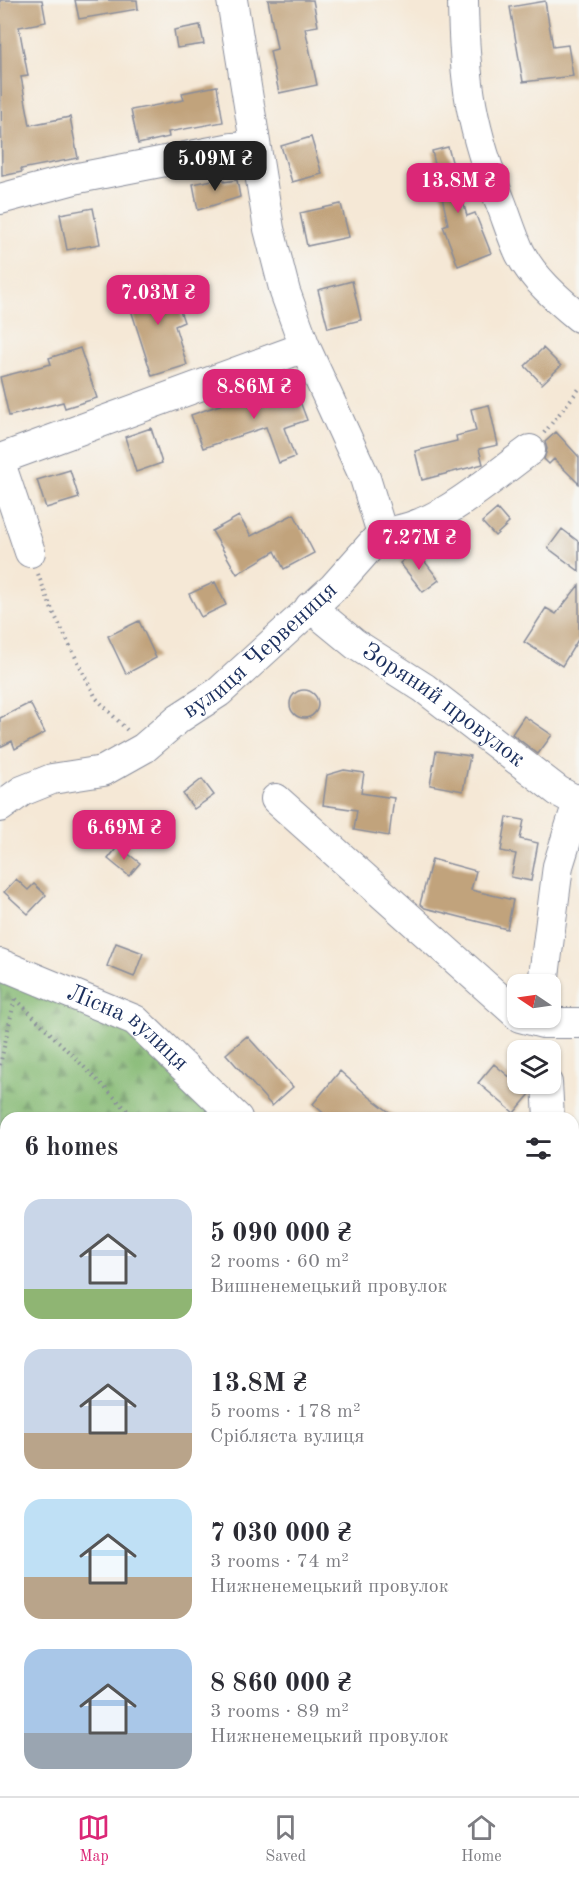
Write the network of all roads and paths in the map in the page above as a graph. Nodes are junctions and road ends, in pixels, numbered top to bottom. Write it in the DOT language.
graph roads {
  1 [pos="231,0"];
  2 [pos="463,0"];
  3 [pos="254,147"];
  4 [pos="0,199"];
  5 [pos="579,317"];
  6 [pos="305,347"];
  7 [pos="579,389"];
  8 [pos="530,450"];
  9 [pos="0,461"];
  10 [pos="382,533"];
  11 [pos="30,552"];
  12 [pos="310,608"];
  13 [pos="144,748"];
  14 [pos="276,799"];
  15 [pos="579,801"];
  16 [pos="0,807"];
  17 [pos="544,974"];
  18 [pos="4,978"];
  19 [pos="15,998"];
  20 [pos="507,1000"];
  21 [pos="561,1023"];
  22 [pos="579,1023"];
  23 [pos="0,1065"];
  24 [pos="548,1094"];
  25 [pos="129,1112"];
  26 [pos="231,1112"];
  27 [pos="549,1112"];
  1 -- 3 [label="street"];
  2 -- 5 [label="street"];
  3 -- 4 [label="street"];
  3 -- 6 [label="street"];
  6 -- 9 [label="street"];
  6 -- 10 [label="street"];
  7 -- 8 [label="path"];
  8 -- 10 [label="street"];
  9 -- 11 [label="street"];
  10 -- 12 [label="street, вулиця Червениця"];
  11 -- 13 [label="path"];
  12 -- 13 [label="street, вулиця Червениця"];
  12 -- 15 [label="street, Зоряний провулок"];
  13 -- 16 [label="street, вулиця Червениця"];
  14 -- 20 [label="street"];
  15 -- 17 [label="street"];
  18 -- 19 [label="path"];
  18 -- 26 [label="street, Лісна вулиця"];
  19 -- 23 [label="path"];
  19 -- 25 [label="path"];
  21 -- 22 [label="street"];
  24 -- 27 [label="street"];
}
